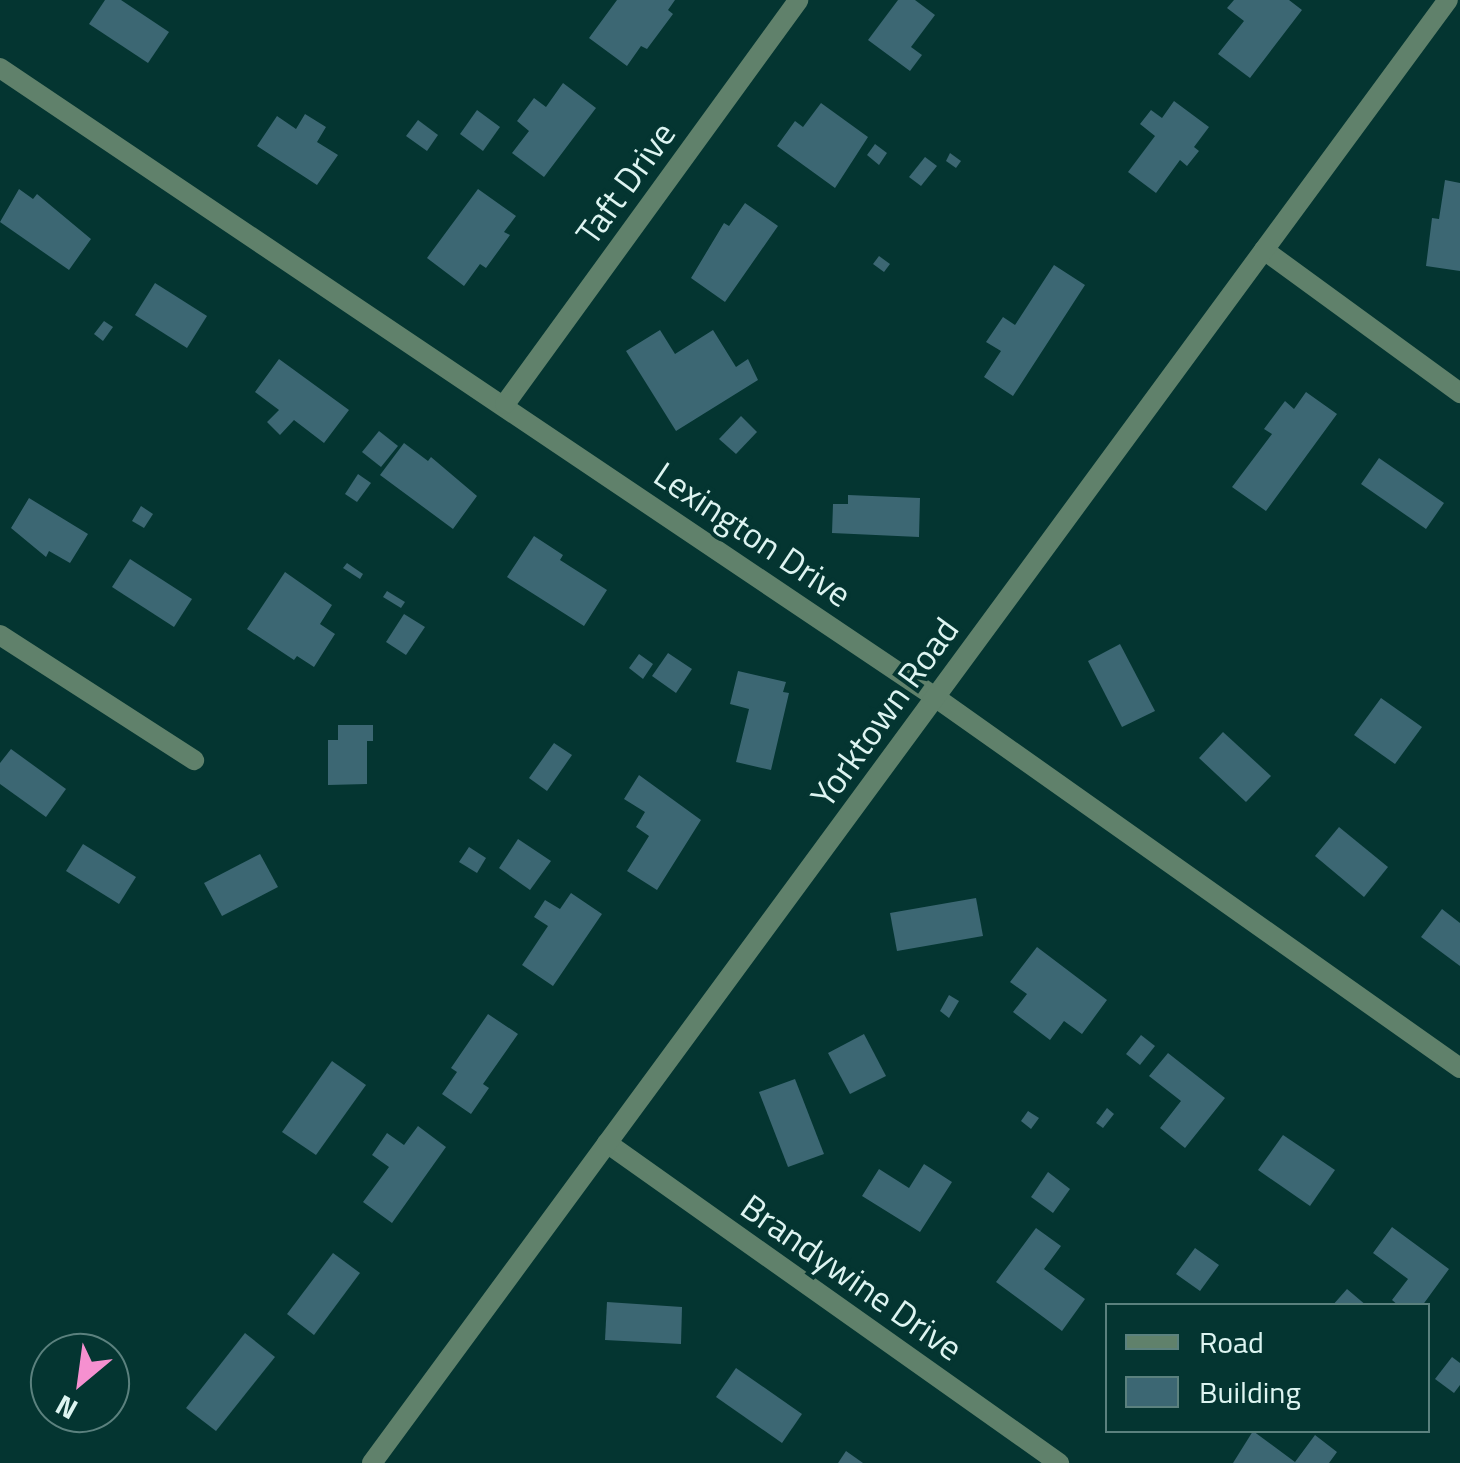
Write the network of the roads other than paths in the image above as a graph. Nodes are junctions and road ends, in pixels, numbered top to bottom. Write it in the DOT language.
graph roads {
  1 [pos="798,0"];
  2 [pos="1448,0"];
  3 [pos="0,68"];
  4 [pos="1264,250"];
  5 [pos="1460,394"];
  6 [pos="505,404"];
  7 [pos="0,635"];
  8 [pos="935,697"];
  9 [pos="194,760"];
  10 [pos="1460,1068"];
  11 [pos="607,1143"];
  12 [pos="372,1463"];
  13 [pos="1059,1463"];
  1 -- 6 [label="street, Taft Drive"];
  2 -- 4 [label="street, Yorktown Road"];
  3 -- 6 [label="street, Lexington Drive"];
  4 -- 5 [label="street"];
  4 -- 8 [label="street, Yorktown Road"];
  6 -- 8 [label="street, Lexington Drive"];
  7 -- 9 [label="street"];
  8 -- 10 [label="street, Lexington Drive"];
  8 -- 11 [label="street, Yorktown Road"];
  11 -- 12 [label="street, Yorktown Road"];
  11 -- 13 [label="street, Brandywine Drive"];
}
